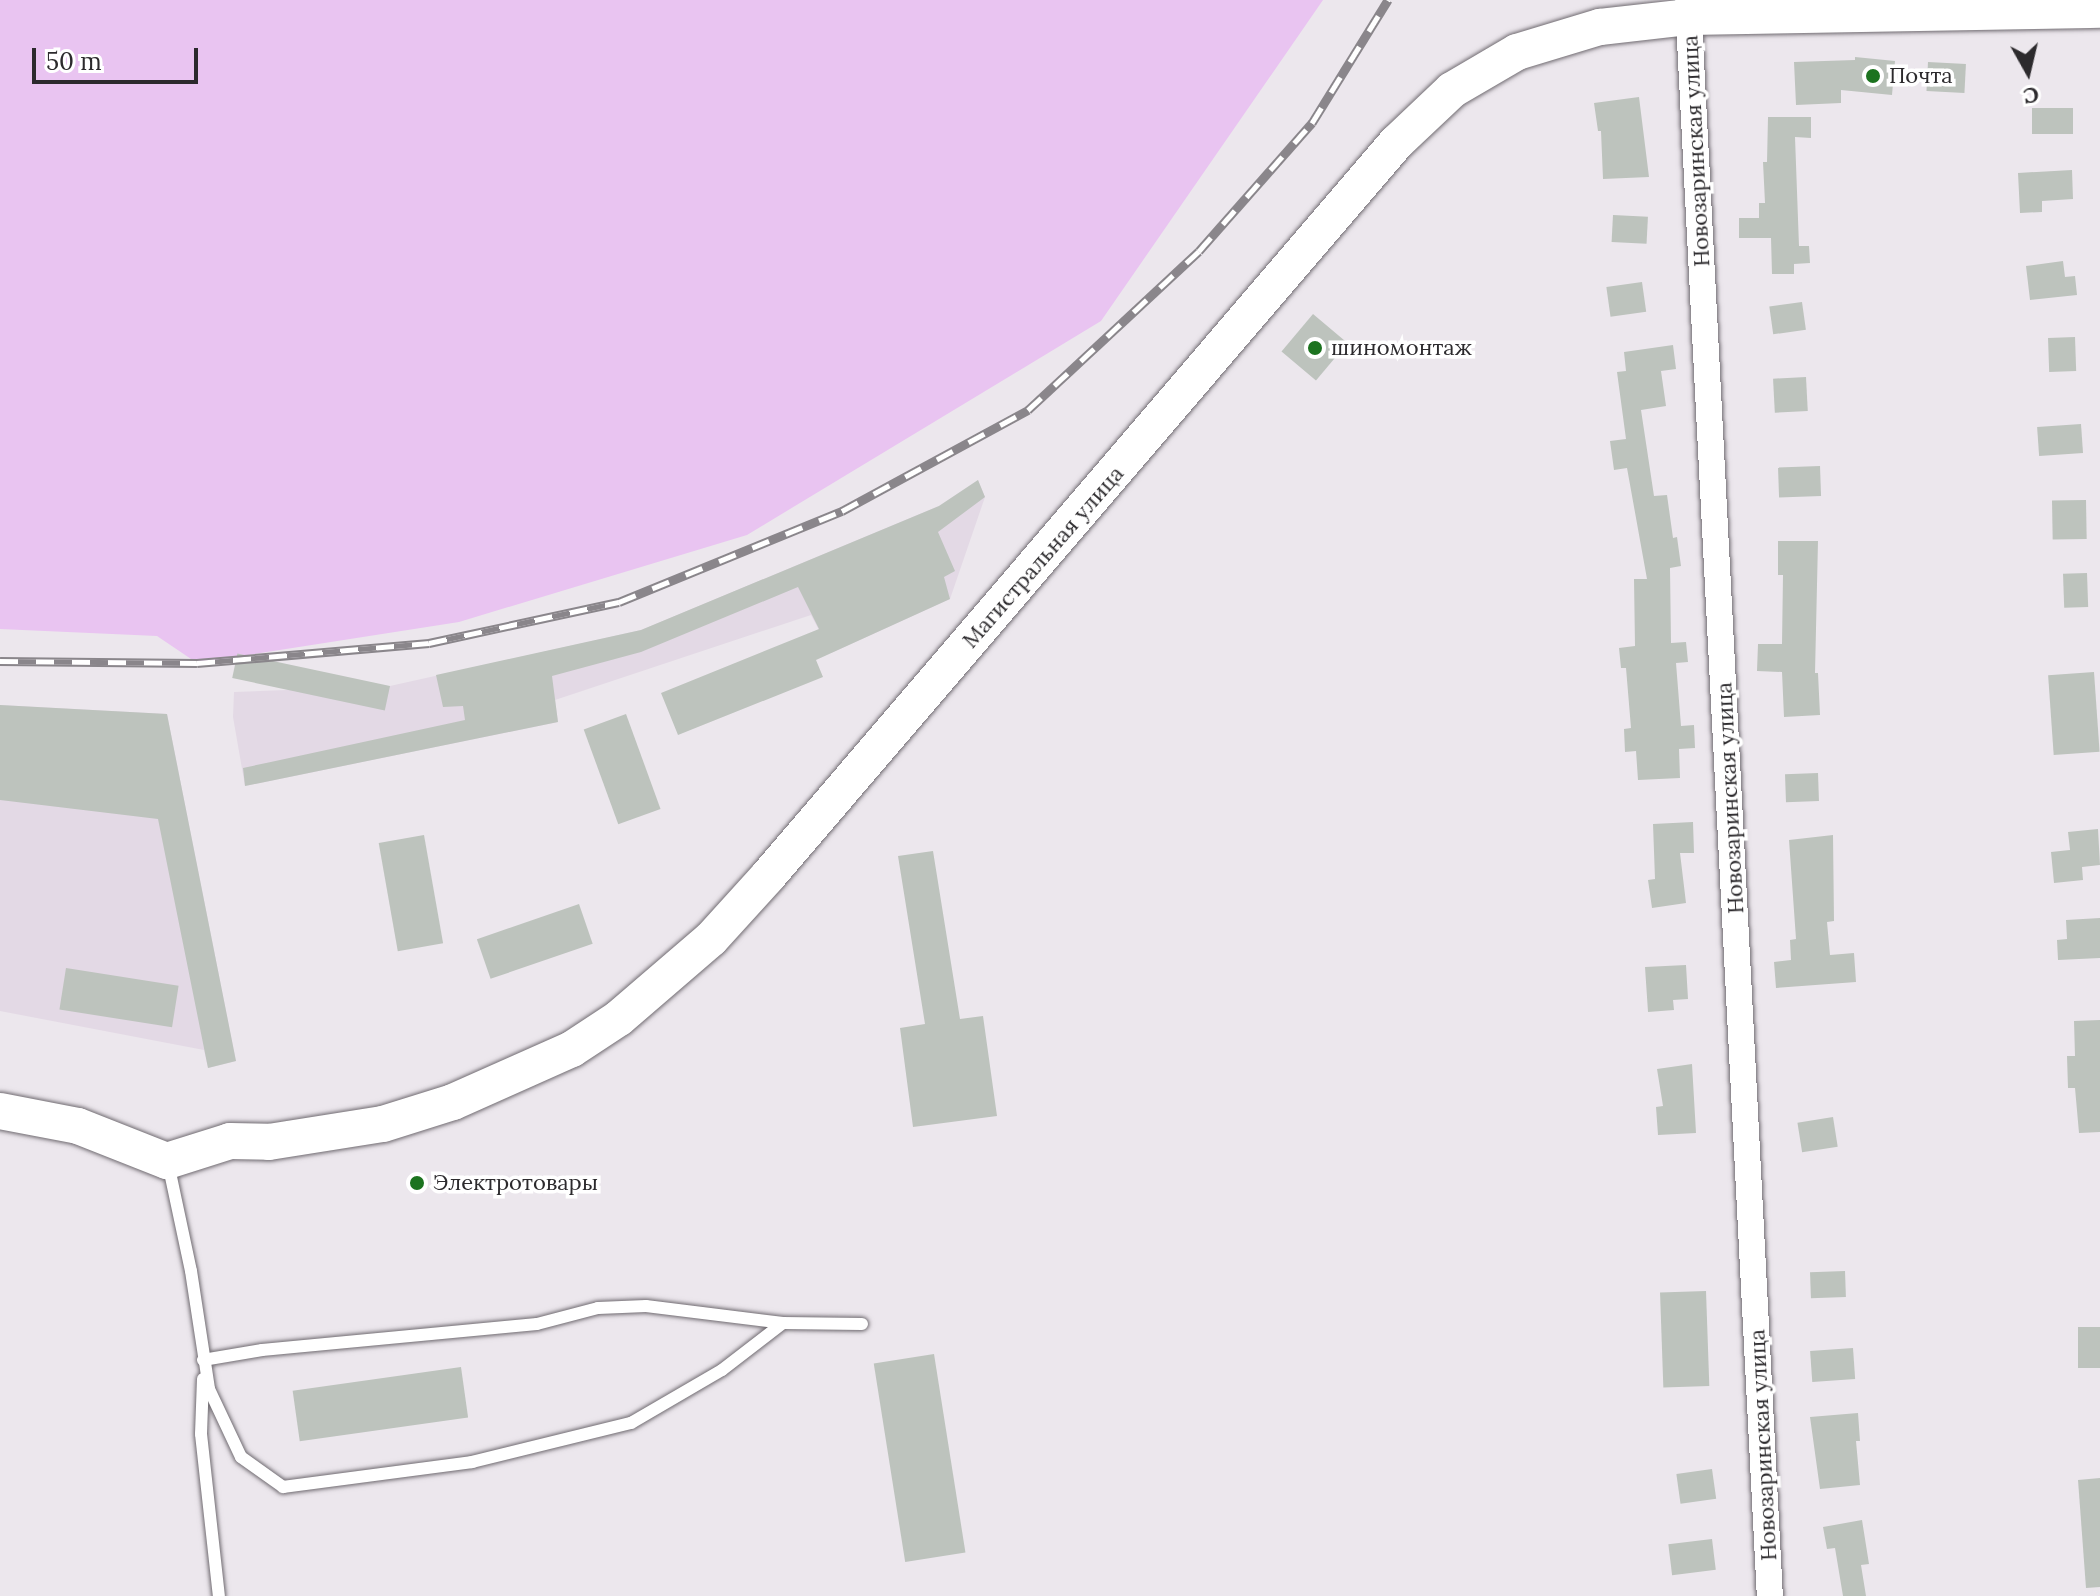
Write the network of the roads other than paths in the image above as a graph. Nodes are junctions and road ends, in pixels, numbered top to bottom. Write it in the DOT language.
graph roads {
  1 [pos="1688,8"];
  2 [pos="2100,10"];
  3 [pos="0,1111"];
  4 [pos="167,1161"];
  5 [pos="783,1323"];
  6 [pos="862,1324"];
  7 [pos="203,1360"];
  8 [pos="219,1596"];
  9 [pos="1770,1596"];
  1 -- 2 [label="main road, Магистральная улица"];
  1 -- 4 [label="main road, Магистральная улица"];
  1 -- 9 [label="street, Новозаринская улица"];
  3 -- 4 [label="main road"];
  4 -- 7 [label="lane"];
  5 -- 6 [label="lane"];
  5 -- 7 [label="lane"];
  5 -- 7 [label="lane"];
  7 -- 8 [label="lane"];
}
